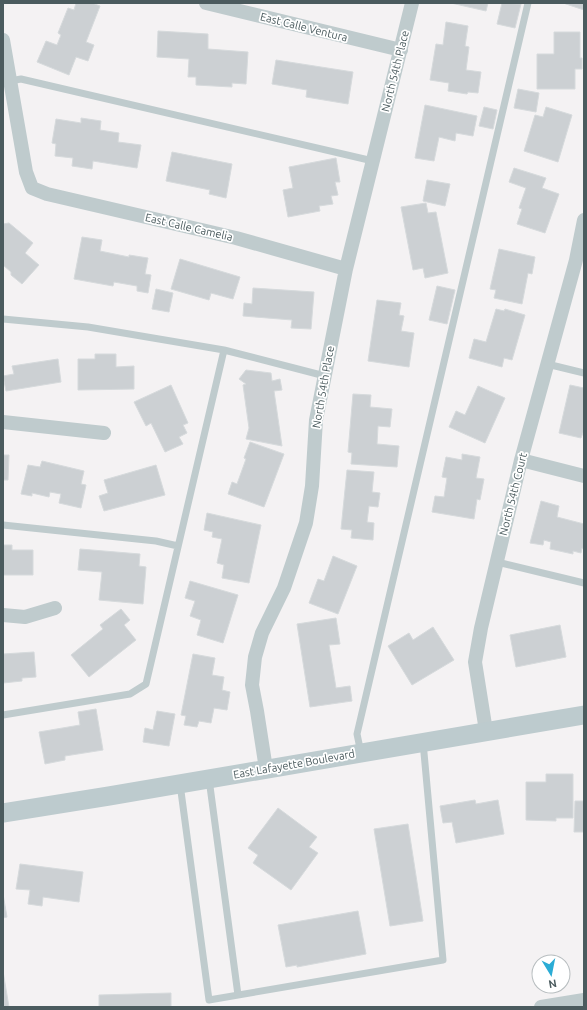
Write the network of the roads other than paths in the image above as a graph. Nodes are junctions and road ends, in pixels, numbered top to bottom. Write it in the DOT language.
graph roads {
  1 [pos="206,3"];
  2 [pos="412,3"];
  3 [pos="528,3"];
  4 [pos="3,40"];
  5 [pos="401,50"];
  6 [pos="10,80"];
  7 [pos="373,160"];
  8 [pos="584,220"];
  9 [pos="580,261"];
  10 [pos="346,269"];
  11 [pos="3,319"];
  12 [pos="224,350"];
  13 [pos="547,364"];
  14 [pos="584,373"];
  15 [pos="325,376"];
  16 [pos="3,422"];
  17 [pos="104,433"];
  18 [pos="521,460"];
  19 [pos="584,476"];
  20 [pos="3,525"];
  21 [pos="178,546"];
  22 [pos="496,562"];
  23 [pos="584,583"];
  24 [pos="55,608"];
  25 [pos="3,615"];
  26 [pos="584,714"];
  27 [pos="3,715"];
  28 [pos="486,731"];
  29 [pos="423,742"];
  30 [pos="361,753"];
  31 [pos="266,769"];
  32 [pos="209,779"];
  33 [pos="180,784"];
  34 [pos="3,813"];
  35 [pos="238,995"];
  36 [pos="584,1000"];
  37 [pos="540,1007"];
  1 -- 5 [label="street, East Calle Ventura"];
  2 -- 5 [label="street, North 54th Place"];
  3 -- 30 [label="lane"];
  4 -- 6 [label="street"];
  5 -- 7 [label="street, North 54th Place"];
  6 -- 7 [label="lane"];
  6 -- 10 [label="street, East Calle Camelia"];
  7 -- 10 [label="street, North 54th Place"];
  8 -- 9 [label="street, North 54th Court"];
  9 -- 13 [label="street, North 54th Court"];
  10 -- 15 [label="street, North 54th Place"];
  11 -- 12 [label="lane"];
  12 -- 15 [label="lane"];
  12 -- 21 [label="lane"];
  13 -- 14 [label="lane"];
  13 -- 18 [label="street, North 54th Court"];
  15 -- 31 [label="street, North 54th Place"];
  16 -- 17 [label="street"];
  18 -- 19 [label="street"];
  18 -- 22 [label="street, North 54th Court"];
  20 -- 21 [label="lane"];
  21 -- 27 [label="lane"];
  22 -- 23 [label="lane"];
  22 -- 28 [label="street, North 54th Court"];
  24 -- 25 [label="street"];
  26 -- 28 [label="street, East Lafayette Boulevard"];
  28 -- 29 [label="street, East Lafayette Boulevard"];
  29 -- 30 [label="street, East Lafayette Boulevard"];
  29 -- 35 [label="lane"];
  30 -- 31 [label="street, East Lafayette Boulevard"];
  31 -- 32 [label="street, East Lafayette Boulevard"];
  32 -- 33 [label="street, East Lafayette Boulevard"];
  32 -- 35 [label="lane"];
  33 -- 34 [label="street, East Lafayette Boulevard"];
  33 -- 35 [label="lane"];
  36 -- 37 [label="street"];
}
